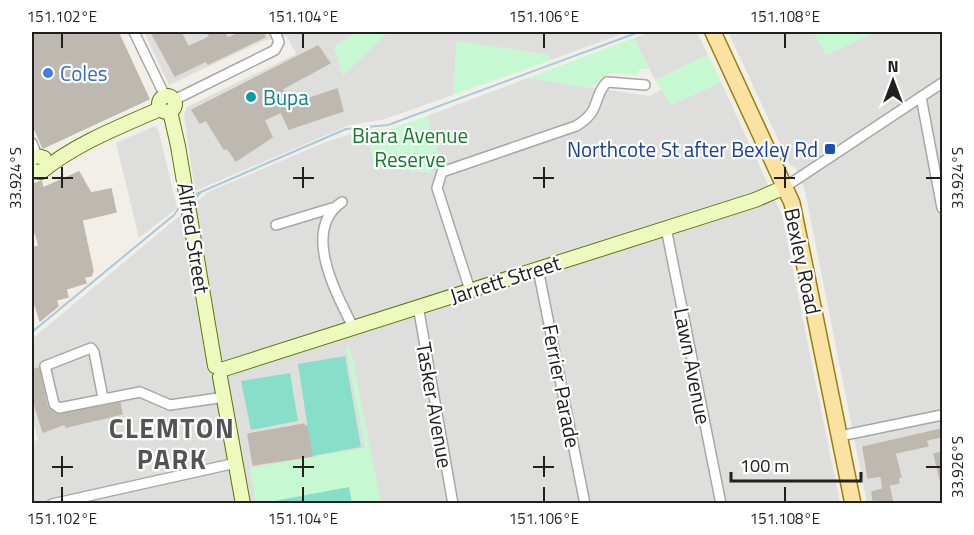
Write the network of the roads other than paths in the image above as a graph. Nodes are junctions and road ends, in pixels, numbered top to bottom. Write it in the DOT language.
graph roads {
  1 [pos="134,32"];
  2 [pos="275,32"];
  3 [pos="713,32"];
  4 [pos="942,83"];
  5 [pos="645,85"];
  6 [pos="921,97"];
  7 [pos="167,104"];
  8 [pos="38,156"];
  9 [pos="32,171"];
  10 [pos="785,188"];
  11 [pos="342,202"];
  12 [pos="332,208"];
  13 [pos="942,208"];
  14 [pos="276,225"];
  15 [pos="666,228"];
  16 [pos="538,269"];
  17 [pos="470,290"];
  18 [pos="418,306"];
  19 [pos="352,327"];
  20 [pos="220,371"];
  21 [pos="225,397"];
  22 [pos="104,398"];
  23 [pos="942,415"];
  24 [pos="840,436"];
  25 [pos="236,463"];
  26 [pos="52,504"];
  27 [pos="243,504"];
  28 [pos="453,504"];
  29 [pos="585,504"];
  30 [pos="721,504"];
  31 [pos="853,504"];
  1 -- 7 [label="street"];
  2 -- 7 [label="street"];
  3 -- 10 [label="main road, Bexley Road"];
  4 -- 6 [label="street"];
  5 -- 17 [label="street"];
  6 -- 10 [label="street"];
  6 -- 13 [label="street"];
  7 -- 8 [label="street"];
  7 -- 20 [label="street, Alfred Street"];
  8 -- 9 [label="street"];
  10 -- 15 [label="street, Jarrett Street"];
  10 -- 24 [label="main road, Bexley Road"];
  11 -- 12 [label="street"];
  12 -- 14 [label="street"];
  12 -- 19 [label="street"];
  15 -- 16 [label="street, Jarrett Street"];
  15 -- 30 [label="street, Lawn Avenue"];
  16 -- 17 [label="street, Jarrett Street"];
  16 -- 29 [label="street, Ferrier Parade"];
  17 -- 18 [label="street, Jarrett Street"];
  18 -- 19 [label="street, Jarrett Street"];
  18 -- 28 [label="street, Tasker Avenue"];
  19 -- 20 [label="street, Jarrett Street"];
  20 -- 21 [label="street, Alfred Street"];
  21 -- 22 [label="street"];
  21 -- 25 [label="street, Alfred Street"];
  22 -- 22 [label="street"];
  23 -- 24 [label="street"];
  24 -- 31 [label="main road, Bexley Road"];
  25 -- 26 [label="street"];
  25 -- 27 [label="street, Alfred Street"];
}
